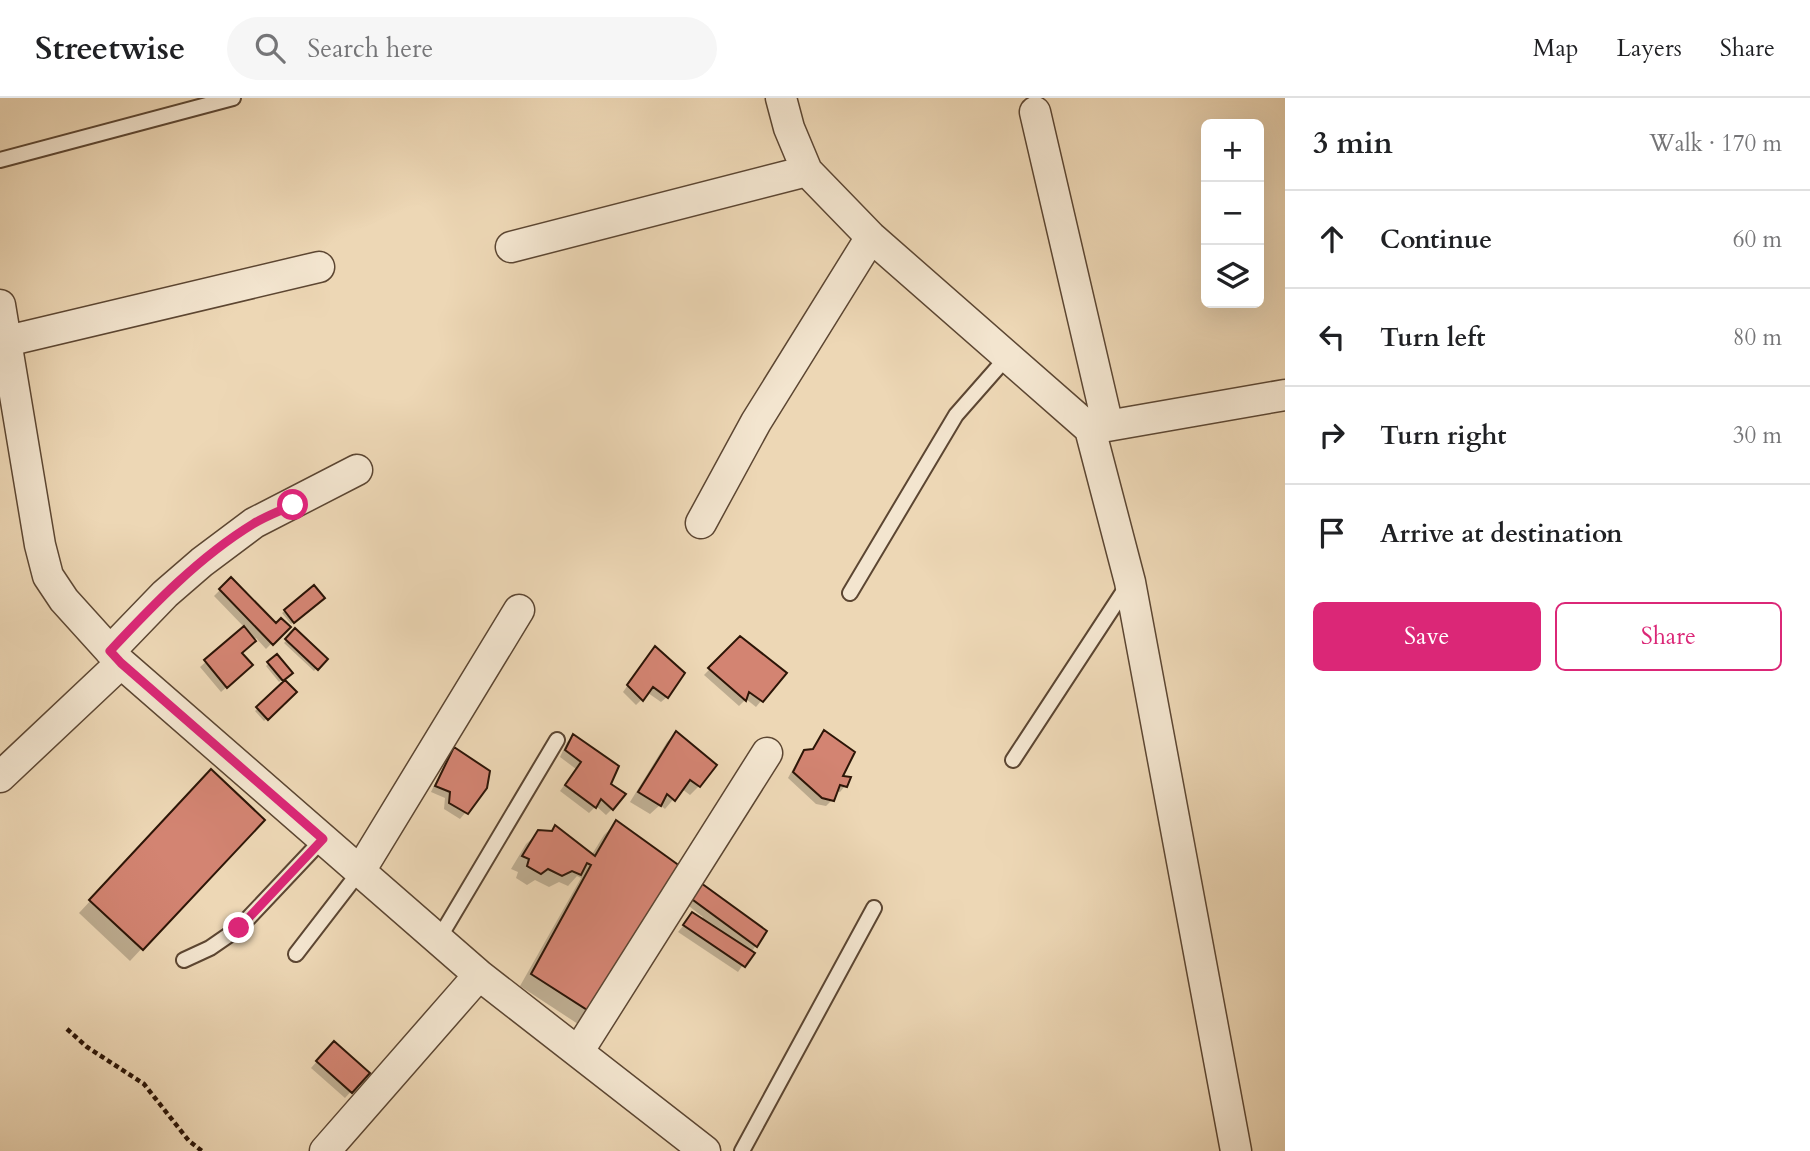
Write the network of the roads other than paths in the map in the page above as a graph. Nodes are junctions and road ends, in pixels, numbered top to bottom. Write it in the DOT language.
graph roads {
  1 [pos="233,98"];
  2 [pos="781,98"];
  3 [pos="1035,112"];
  4 [pos="0,160"];
  5 [pos="807,171"];
  6 [pos="871,237"];
  7 [pos="511,247"];
  8 [pos="319,267"];
  9 [pos="0,305"];
  10 [pos="7,341"];
  11 [pos="1007,357"];
  12 [pos="1285,395"];
  13 [pos="1099,428"];
  14 [pos="357,470"];
  15 [pos="701,523"];
  16 [pos="1130,582"];
  17 [pos="850,593"];
  18 [pos="519,610"];
  19 [pos="116,657"];
  20 [pos="557,740"];
  21 [pos="767,753"];
  22 [pos="1013,760"];
  23 [pos="0,777"];
  24 [pos="323,839"];
  25 [pos="360,871"];
  26 [pos="874,908"];
  27 [pos="438,940"];
  28 [pos="296,954"];
  29 [pos="184,960"];
  30 [pos="479,975"];
  31 [pos="578,1052"];
  32 [pos="325,1151"];
  33 [pos="705,1151"];
  34 [pos="741,1151"];
  35 [pos="1236,1151"];
  1 -- 4 [label="lane"];
  2 -- 5 [label="street"];
  3 -- 13 [label="street"];
  5 -- 6 [label="street"];
  5 -- 7 [label="street"];
  6 -- 11 [label="street"];
  6 -- 15 [label="street"];
  8 -- 10 [label="street"];
  9 -- 10 [label="street"];
  10 -- 19 [label="street"];
  11 -- 13 [label="street"];
  11 -- 17 [label="lane"];
  12 -- 13 [label="street"];
  13 -- 16 [label="street"];
  14 -- 19 [label="street"];
  16 -- 22 [label="lane"];
  16 -- 35 [label="street"];
  18 -- 25 [label="street"];
  19 -- 23 [label="street"];
  19 -- 24 [label="street"];
  20 -- 27 [label="lane"];
  21 -- 31 [label="street"];
  24 -- 25 [label="street"];
  24 -- 29 [label="lane"];
  25 -- 27 [label="street"];
  25 -- 28 [label="lane"];
  26 -- 34 [label="lane"];
  27 -- 30 [label="street"];
  30 -- 31 [label="street"];
  30 -- 32 [label="street"];
  31 -- 33 [label="street"];
}
